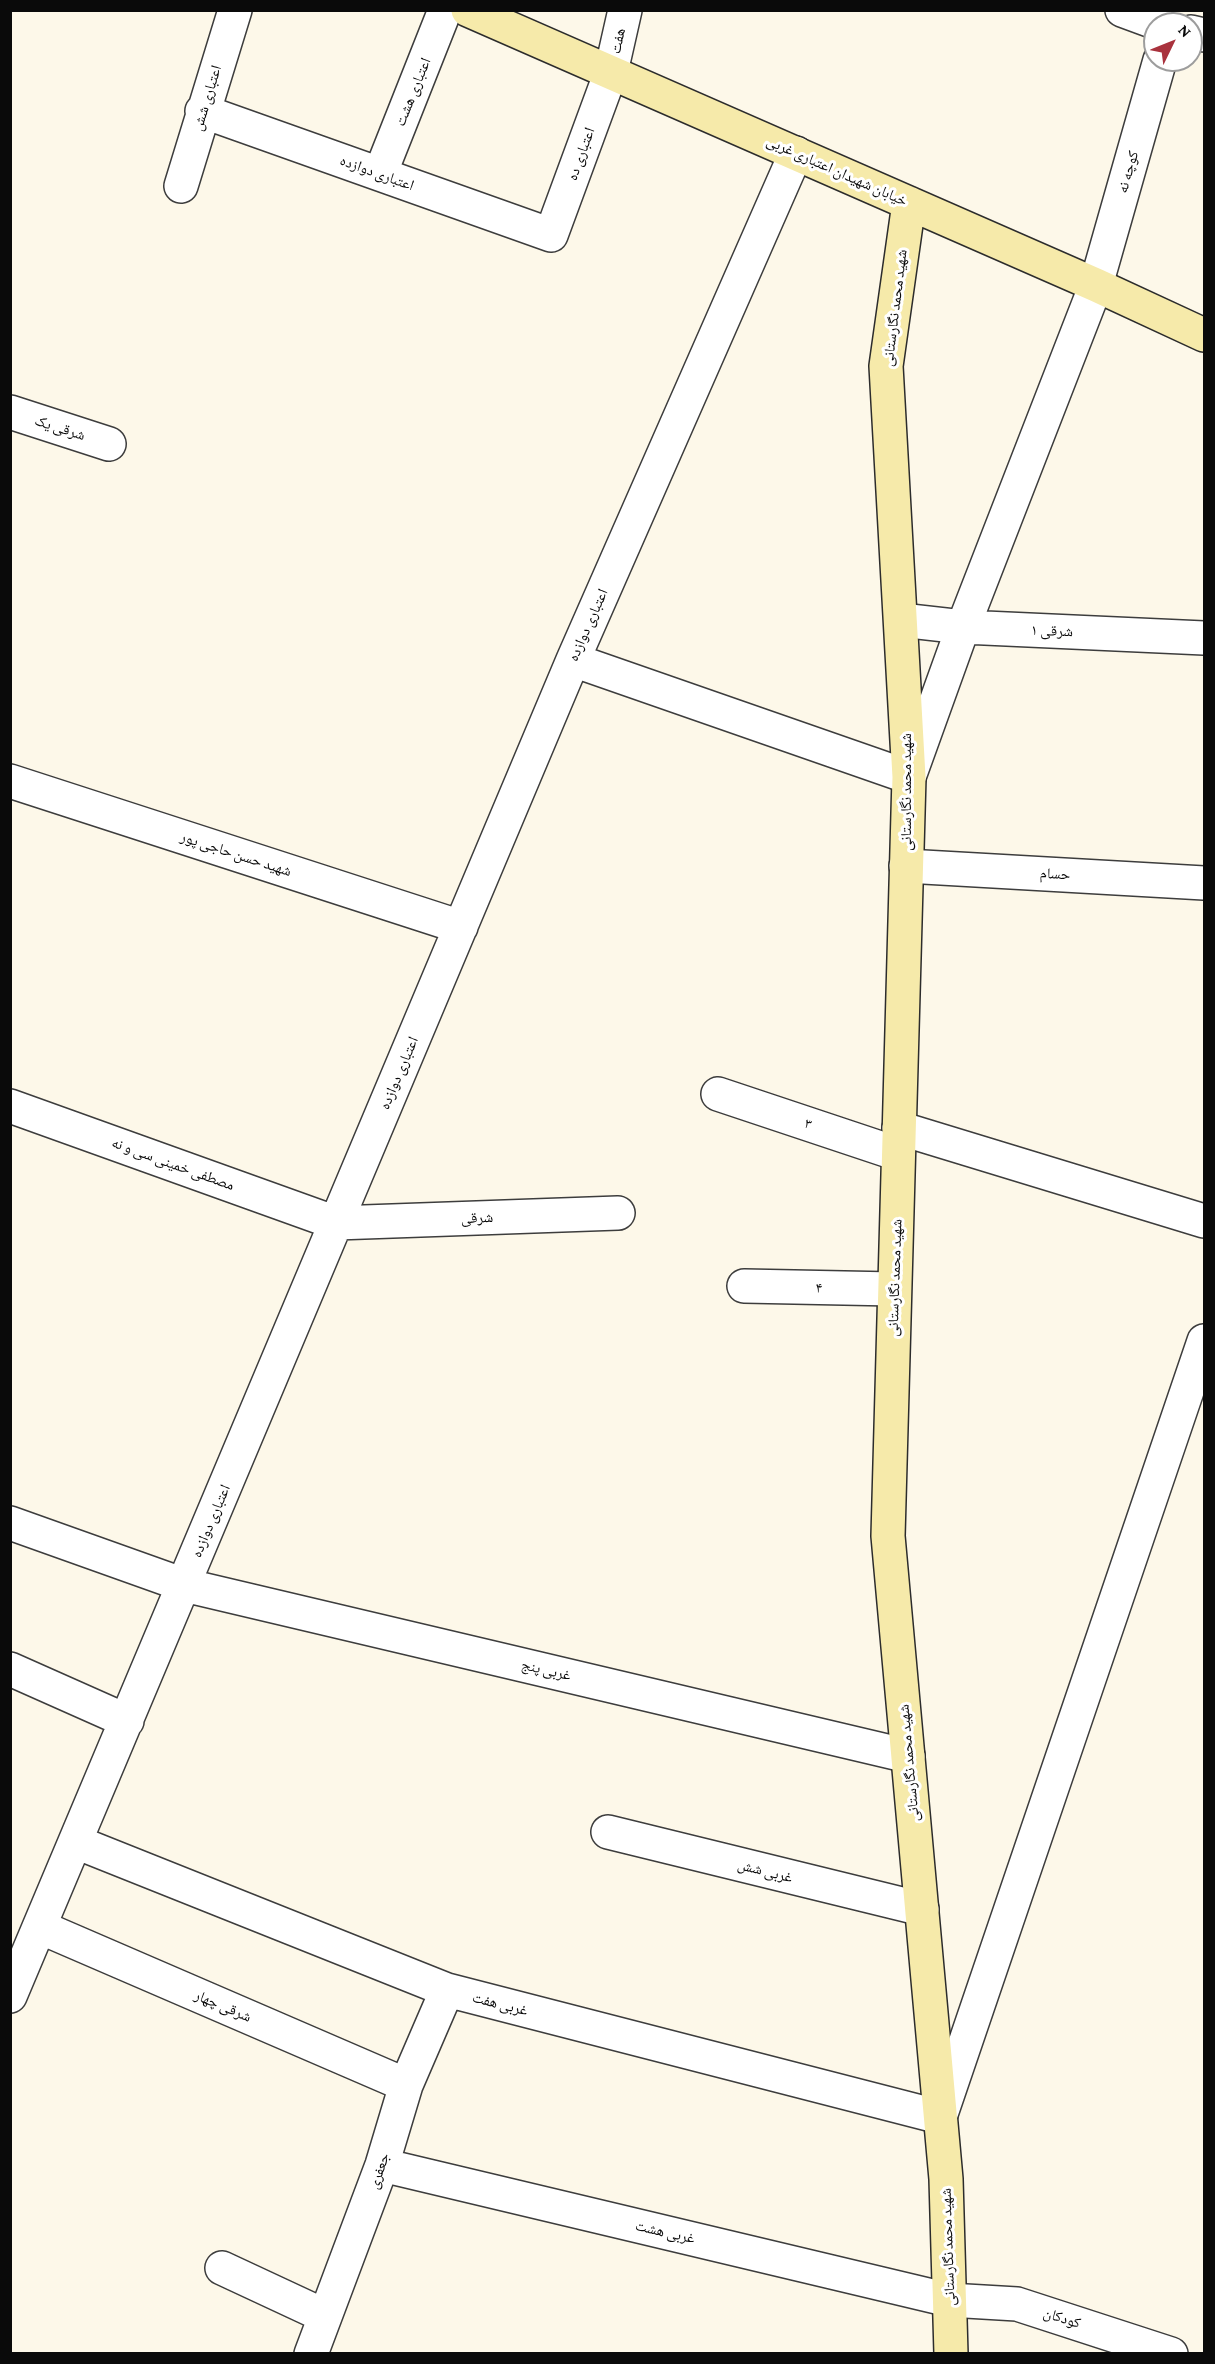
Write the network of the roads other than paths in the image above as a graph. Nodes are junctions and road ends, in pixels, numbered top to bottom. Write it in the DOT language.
graph roads {
  1 [pos="235,10"];
  2 [pos="446,10"];
  3 [pos="468,10"];
  4 [pos="625,10"];
  5 [pos="1122,10"];
  6 [pos="1143,18"];
  7 [pos="611,72"];
  8 [pos="1157,72"];
  9 [pos="202,111"];
  10 [pos="796,153"];
  11 [pos="380,174"];
  12 [pos="181,186"];
  13 [pos="909,203"];
  14 [pos="551,235"];
  15 [pos="1096,285"];
  16 [pos="1204,335"];
  17 [pos="10,412"];
  18 [pos="109,444"];
  19 [pos="901,620"];
  20 [pos="963,627"];
  21 [pos="1204,638"];
  22 [pos="573,660"];
  23 [pos="909,777"];
  24 [pos="10,781"];
  25 [pos="906,866"];
  26 [pos="1204,883"];
  27 [pos="461,927"];
  28 [pos="718,1094"];
  29 [pos="10,1106"];
  30 [pos="898,1141"];
  31 [pos="618,1213"];
  32 [pos="1204,1221"];
  33 [pos="336,1223"];
  34 [pos="744,1286"];
  35 [pos="894,1289"];
  36 [pos="1204,1341"];
  37 [pos="10,1523"];
  38 [pos="184,1585"];
  39 [pos="10,1670"];
  40 [pos="127,1721"];
  41 [pos="908,1756"];
  42 [pos="608,1832"];
  43 [pos="76,1842"];
  44 [pos="922,1909"];
  45 [pos="40,1926"];
  46 [pos="447,1990"];
  47 [pos="10,1996"];
  48 [pos="406,2085"];
  49 [pos="940,2117"];
  50 [pos="382,2165"];
  51 [pos="222,2268"];
  52 [pos="949,2300"];
  53 [pos="325,2316"];
  54 [pos="311,2354"];
  55 [pos="951,2354"];
  56 [pos="1171,2354"];
  1 -- 9 [label="street, اعتباری شش"];
  2 -- 11 [label="street, اعتباری هشت"];
  3 -- 7 [label="street, خیابان شهیدان اعتباری غربی"];
  4 -- 7 [label="street, هفت"];
  5 -- 6 [label="street"];
  7 -- 10 [label="street, خیابان شهیدان اعتباری غربی"];
  7 -- 14 [label="street, اعتباری ده"];
  8 -- 15 [label="street, کوچه نه"];
  9 -- 11 [label="street, اعتباری دوازده"];
  9 -- 12 [label="street, اعتباری شش"];
  10 -- 13 [label="street, خیابان شهیدان اعتباری غربی"];
  10 -- 22 [label="street, اعتباری دوازده"];
  11 -- 14 [label="street, اعتباری دوازده"];
  13 -- 15 [label="street, خیابان شهیدان اعتباری غربی"];
  13 -- 19 [label="street, شهید محمد نگارستانی"];
  15 -- 16 [label="street, خیابان شهیدان اعتباری غربی"];
  15 -- 20 [label="street, کوچه نه"];
  17 -- 18 [label="street, شرقی یک"];
  19 -- 20 [label="street, ۱ شرقی"];
  19 -- 23 [label="street, شهید محمد نگارستانی"];
  20 -- 21 [label="street, ۱ شرقی"];
  20 -- 23 [label="street, کوچه نه"];
  22 -- 23 [label="street"];
  22 -- 27 [label="street, اعتباری دوازده"];
  23 -- 25 [label="street, شهید محمد نگارستانی"];
  24 -- 27 [label="street, شهید حسن حاجی پور"];
  25 -- 26 [label="street, حسام"];
  25 -- 30 [label="street, شهید محمد نگارستانی"];
  27 -- 33 [label="street, اعتباری دوازده"];
  28 -- 30 [label="street, ۳"];
  29 -- 33 [label="street, مصطفی خمینی سی و نه"];
  30 -- 32 [label="street, ۳"];
  30 -- 35 [label="street, شهید محمد نگارستانی"];
  31 -- 33 [label="street, شرقی"];
  33 -- 38 [label="street, اعتباری دوازده"];
  34 -- 35 [label="street, ۴"];
  35 -- 41 [label="street, شهید محمد نگارستانی"];
  36 -- 49 [label="street"];
  37 -- 38 [label="street, غربی پنج"];
  38 -- 40 [label="street, اعتباری دوازده"];
  38 -- 41 [label="street, غربی پنج"];
  39 -- 40 [label="street"];
  40 -- 43 [label="street, اعتباری دوازده"];
  41 -- 44 [label="street, شهید محمد نگارستانی"];
  42 -- 44 [label="street, غربی شش"];
  43 -- 45 [label="street, اعتباری دوازده"];
  43 -- 46 [label="street, غربی هفت"];
  44 -- 49 [label="street, شهید محمد نگارستانی"];
  45 -- 47 [label="street, اعتباری دوازده"];
  45 -- 48 [label="street, شرقی چهار"];
  46 -- 48 [label="street, جعفری"];
  46 -- 49 [label="street, غربی هفت"];
  48 -- 50 [label="street, جعفری"];
  49 -- 52 [label="street, شهید محمد نگارستانی"];
  50 -- 52 [label="street, غربی هشت"];
  50 -- 53 [label="street, جعفری"];
  51 -- 53 [label="street"];
  52 -- 55 [label="street, شهید محمد نگارستانی"];
  52 -- 56 [label="street, کودکان"];
  53 -- 54 [label="street, جعفری"];
}
